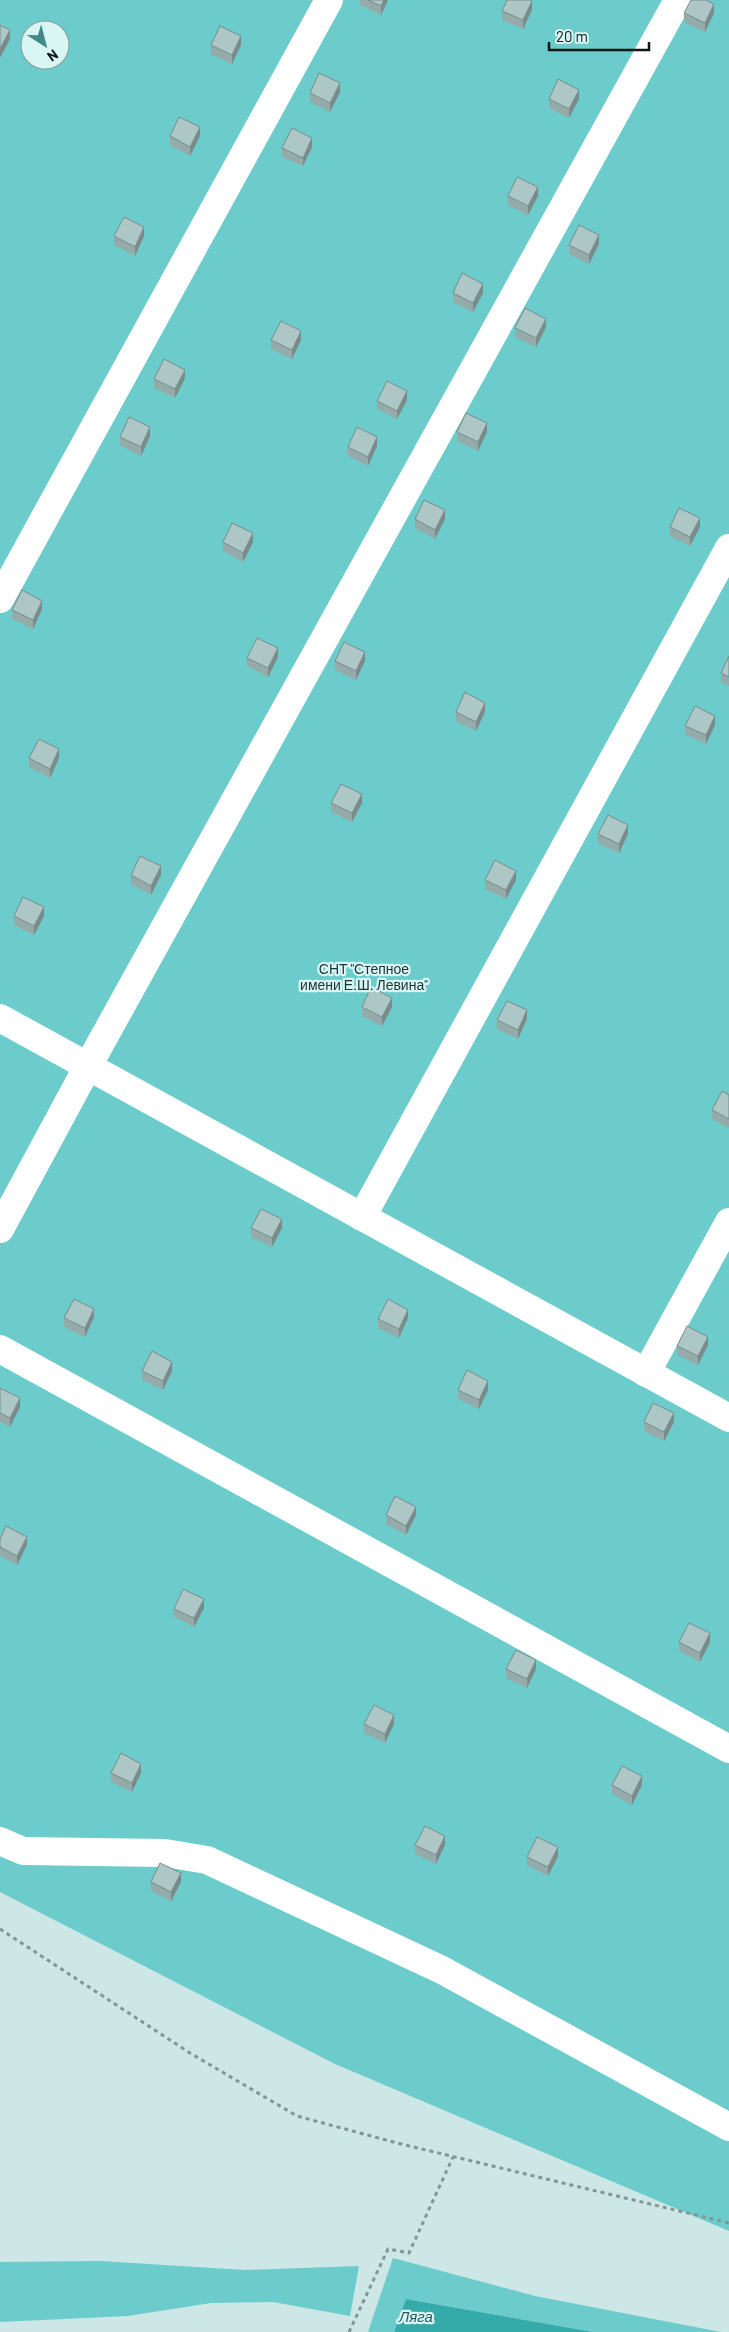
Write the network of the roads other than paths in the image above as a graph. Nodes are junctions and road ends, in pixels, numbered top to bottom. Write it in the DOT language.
graph roads {
  1 [pos="330,0"];
  2 [pos="678,0"];
  3 [pos="729,548"];
  4 [pos="0,599"];
  5 [pos="0,1018"];
  6 [pos="88,1066"];
  7 [pos="362,1217"];
  8 [pos="729,1222"];
  9 [pos="0,1229"];
  10 [pos="0,1349"];
  11 [pos="646,1373"];
  12 [pos="729,1418"];
  13 [pos="729,1749"];
  14 [pos="0,1841"];
  15 [pos="729,2127"];
  1 -- 4 [label="street"];
  2 -- 6 [label="street"];
  3 -- 7 [label="street"];
  5 -- 6 [label="street"];
  6 -- 7 [label="street"];
  6 -- 9 [label="street"];
  7 -- 11 [label="street"];
  8 -- 11 [label="street"];
  10 -- 13 [label="street"];
  11 -- 12 [label="street"];
  14 -- 15 [label="street"];
}
